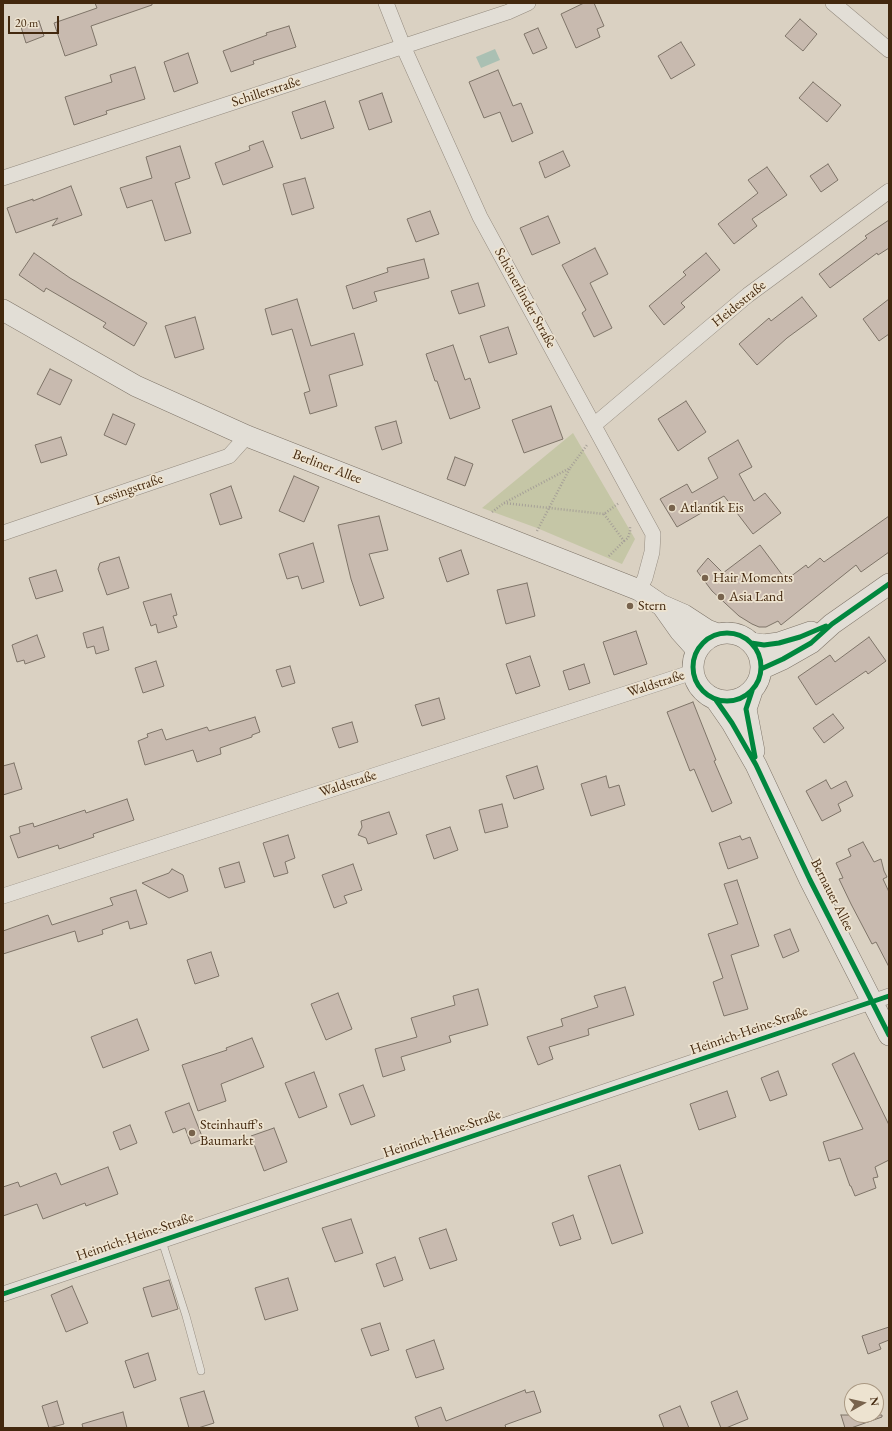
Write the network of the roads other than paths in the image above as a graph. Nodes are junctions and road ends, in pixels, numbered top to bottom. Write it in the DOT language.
graph roads {
  1 [pos="386,3"];
  2 [pos="528,3"];
  3 [pos="833,3"];
  4 [pos="403,46"];
  5 [pos="889,50"];
  6 [pos="3,178"];
  7 [pos="889,191"];
  8 [pos="3,310"];
  9 [pos="594,425"];
  10 [pos="247,436"];
  11 [pos="3,533"];
  12 [pos="889,584"];
  13 [pos="639,590"];
  14 [pos="661,605"];
  15 [pos="832,624"];
  16 [pos="718,634"];
  17 [pos="751,643"];
  18 [pos="697,650"];
  19 [pos="761,669"];
  20 [pos="693,672"];
  21 [pos="752,691"];
  22 [pos="716,700"];
  23 [pos="756,765"];
  24 [pos="3,896"];
  25 [pos="881,999"];
  26 [pos="889,1035"];
  27 [pos="162,1241"];
  28 [pos="3,1294"];
  29 [pos="201,1371"];
  1 -- 4 [label="street, Schönerlinder Straße"];
  2 -- 4 [label="street, Schillerstraße"];
  3 -- 5 [label="street"];
  4 -- 6 [label="street, Schillerstraße"];
  4 -- 9 [label="street, Schönerlinder Straße"];
  7 -- 9 [label="street, Heidestraße"];
  8 -- 10 [label="main road, Berliner Allee"];
  9 -- 13 [label="street, Schönerlinder Straße"];
  10 -- 11 [label="street, Lessingstraße"];
  10 -- 13 [label="main road, Berliner Allee"];
  12 -- 15 [label="main road"];
  13 -- 14 [label="main road, Berliner Allee"];
  14 -- 16 [label="main road, Berliner Allee"];
  14 -- 18 [label="main road, Berliner Allee"];
  15 -- 17 [label="main road"];
  15 -- 19 [label="main road"];
  16 -- 17 [label="main road"];
  16 -- 18 [label="main road"];
  17 -- 19 [label="main road"];
  18 -- 20 [label="main road"];
  19 -- 21 [label="main road"];
  20 -- 22 [label="main road"];
  20 -- 24 [label="street, Waldstraße"];
  21 -- 22 [label="main road"];
  21 -- 23 [label="main road, Bernauer Allee"];
  22 -- 23 [label="main road, Bernauer Allee"];
  23 -- 25 [label="main road, Bernauer Allee"];
  25 -- 26 [label="main road, Bernauer Allee"];
  25 -- 27 [label="street, Heinrich-Heine-Straße"];
  27 -- 28 [label="street, Heinrich-Heine-Straße"];
  27 -- 29 [label="lane"];
}
